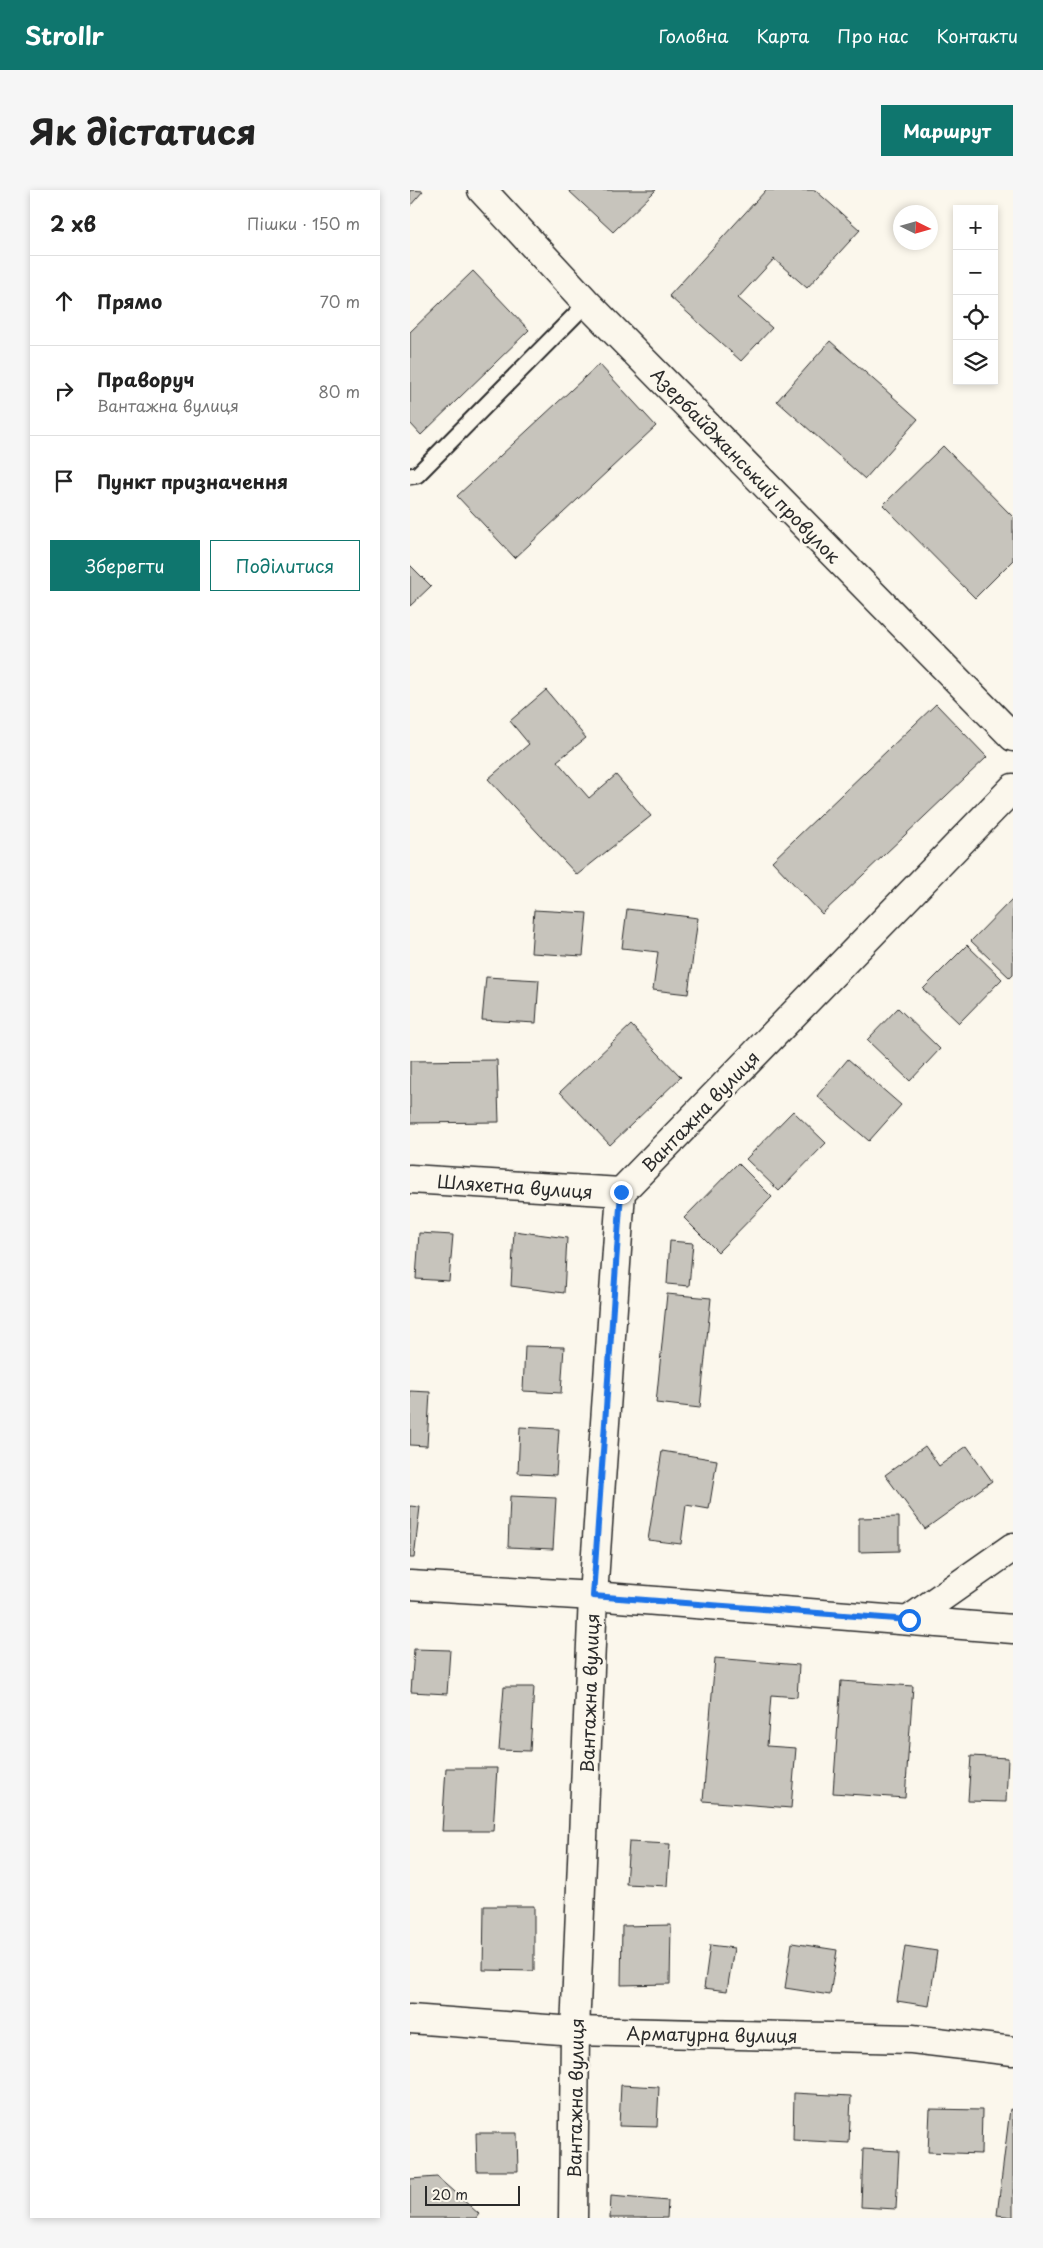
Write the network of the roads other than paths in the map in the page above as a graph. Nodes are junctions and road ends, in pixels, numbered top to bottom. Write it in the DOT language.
graph roads {
  1 [pos="482,190"];
  2 [pos="587,303"];
  3 [pos="410,476"];
  4 [pos="1013,738"];
  5 [pos="1013,788"];
  6 [pos="410,1179"];
  7 [pos="621,1192"];
  8 [pos="1013,1548"];
  9 [pos="410,1585"];
  10 [pos="593,1596"];
  11 [pos="909,1620"];
  12 [pos="1013,1629"];
  13 [pos="410,2019"];
  14 [pos="575,2031"];
  15 [pos="1013,2051"];
  16 [pos="572,2218"];
  1 -- 2 [label="street, Азербайджанський провулок"];
  2 -- 3 [label="lane"];
  2 -- 4 [label="street, Азербайджанський провулок"];
  5 -- 7 [label="street, Вантажна вулиця"];
  6 -- 7 [label="street, Шляхетна вулиця"];
  7 -- 10 [label="street, Вантажна вулиця"];
  8 -- 11 [label="street"];
  9 -- 10 [label="street"];
  10 -- 11 [label="street"];
  10 -- 14 [label="street, Вантажна вулиця"];
  11 -- 12 [label="street"];
  13 -- 14 [label="street, Арматурна вулиця"];
  14 -- 15 [label="street, Арматурна вулиця"];
  14 -- 16 [label="street, Вантажна вулиця"];
}
